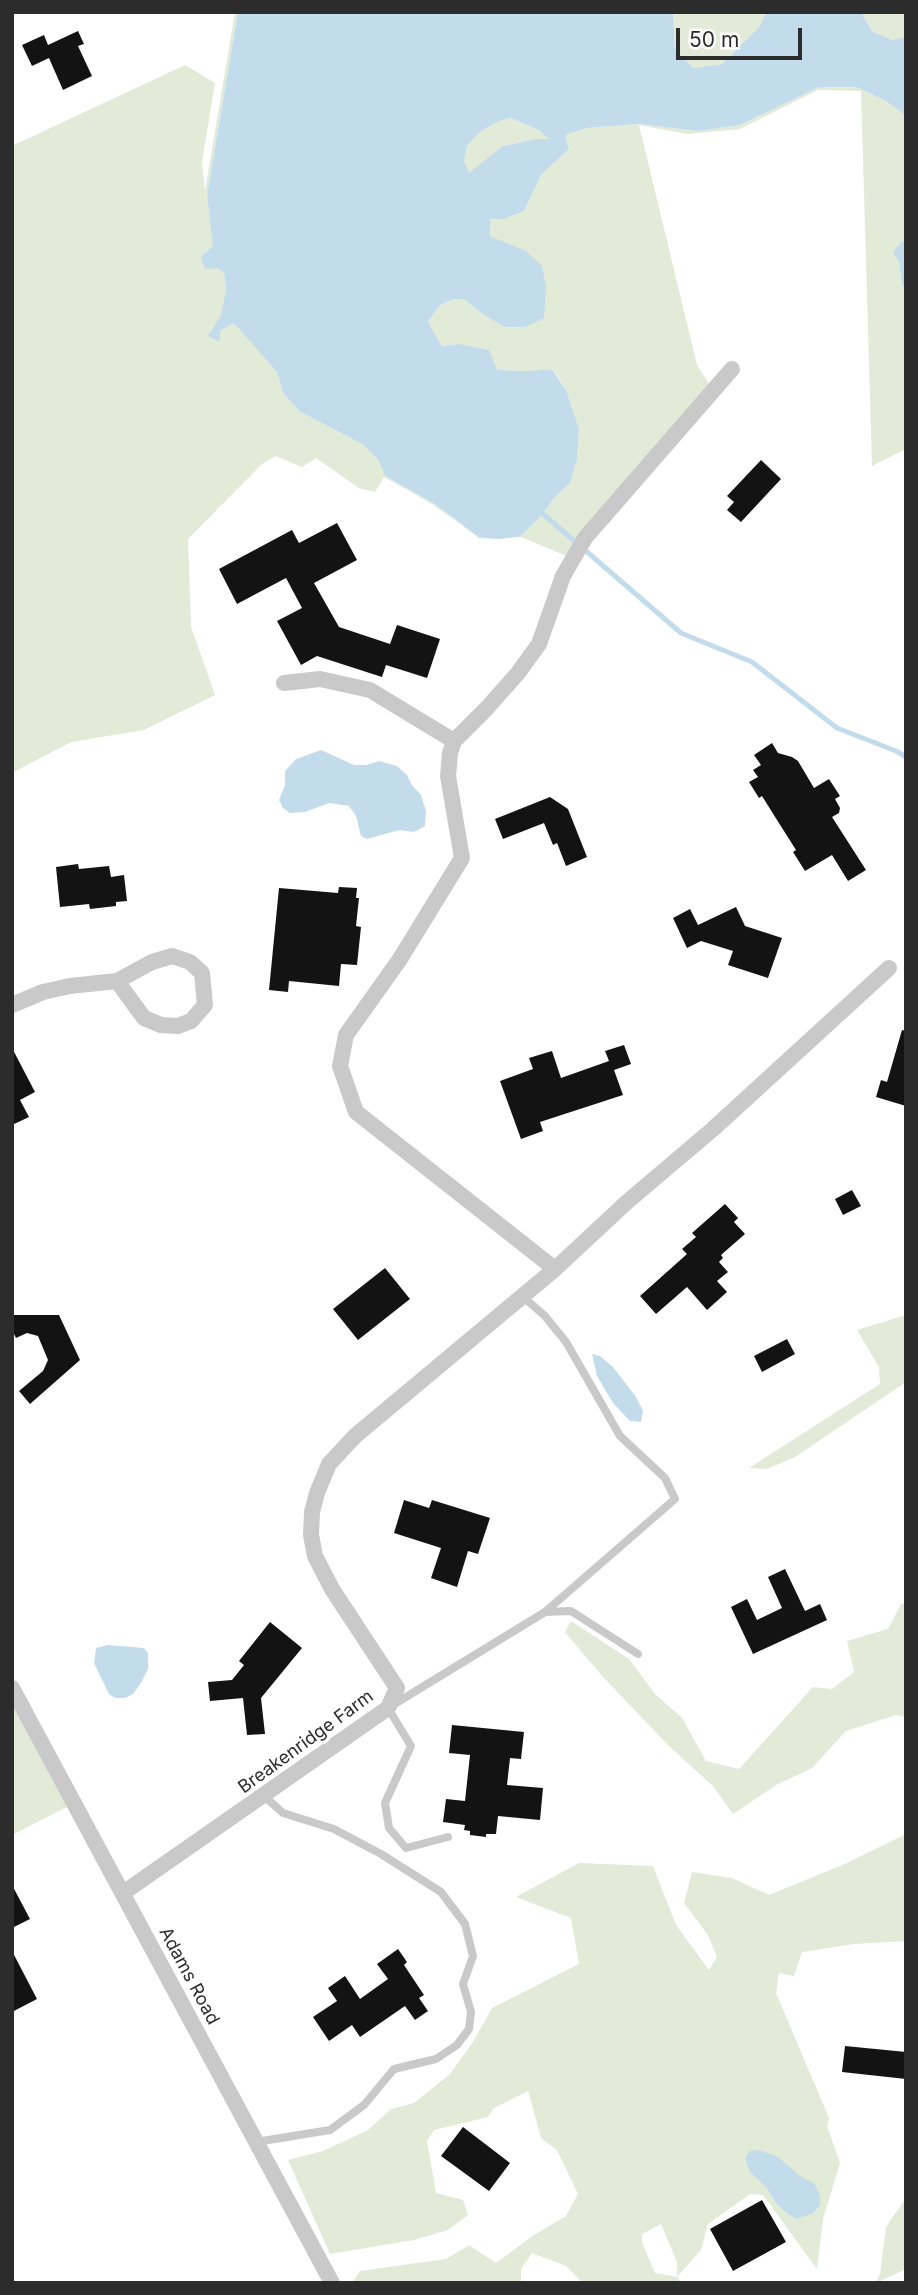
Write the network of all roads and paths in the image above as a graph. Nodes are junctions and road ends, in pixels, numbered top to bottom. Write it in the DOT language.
graph roads {
  1 [pos="732,369"];
  2 [pos="284,683"];
  3 [pos="454,741"];
  4 [pos="889,968"];
  5 [pos="117,981"];
  6 [pos="12,1005"];
  7 [pos="555,1269"];
  8 [pos="522,1296"];
  9 [pos="545,1612"];
  10 [pos="638,1654"];
  11 [pos="12,1688"];
  12 [pos="388,1708"];
  13 [pos="264,1796"];
  14 [pos="448,1837"];
  15 [pos="122,1893"];
  16 [pos="256,2142"];
  17 [pos="332,2283"];
  1 -- 3 [label="street"];
  2 -- 3 [label="street"];
  3 -- 7 [label="street"];
  4 -- 7 [label="street, Breakenridge Farm"];
  5 -- 5 [label="street"];
  5 -- 6 [label="street"];
  7 -- 8 [label="street, Breakenridge Farm"];
  8 -- 9 [label="lane"];
  8 -- 12 [label="street, Breakenridge Farm"];
  9 -- 10 [label="lane"];
  9 -- 12 [label="lane"];
  11 -- 15 [label="street, Adams Road"];
  12 -- 13 [label="street, Breakenridge Farm"];
  12 -- 14 [label="lane"];
  13 -- 15 [label="street, Breakenridge Farm"];
  13 -- 16 [label="lane"];
  15 -- 16 [label="street, Adams Road"];
  16 -- 17 [label="street, Adams Road"];
}
